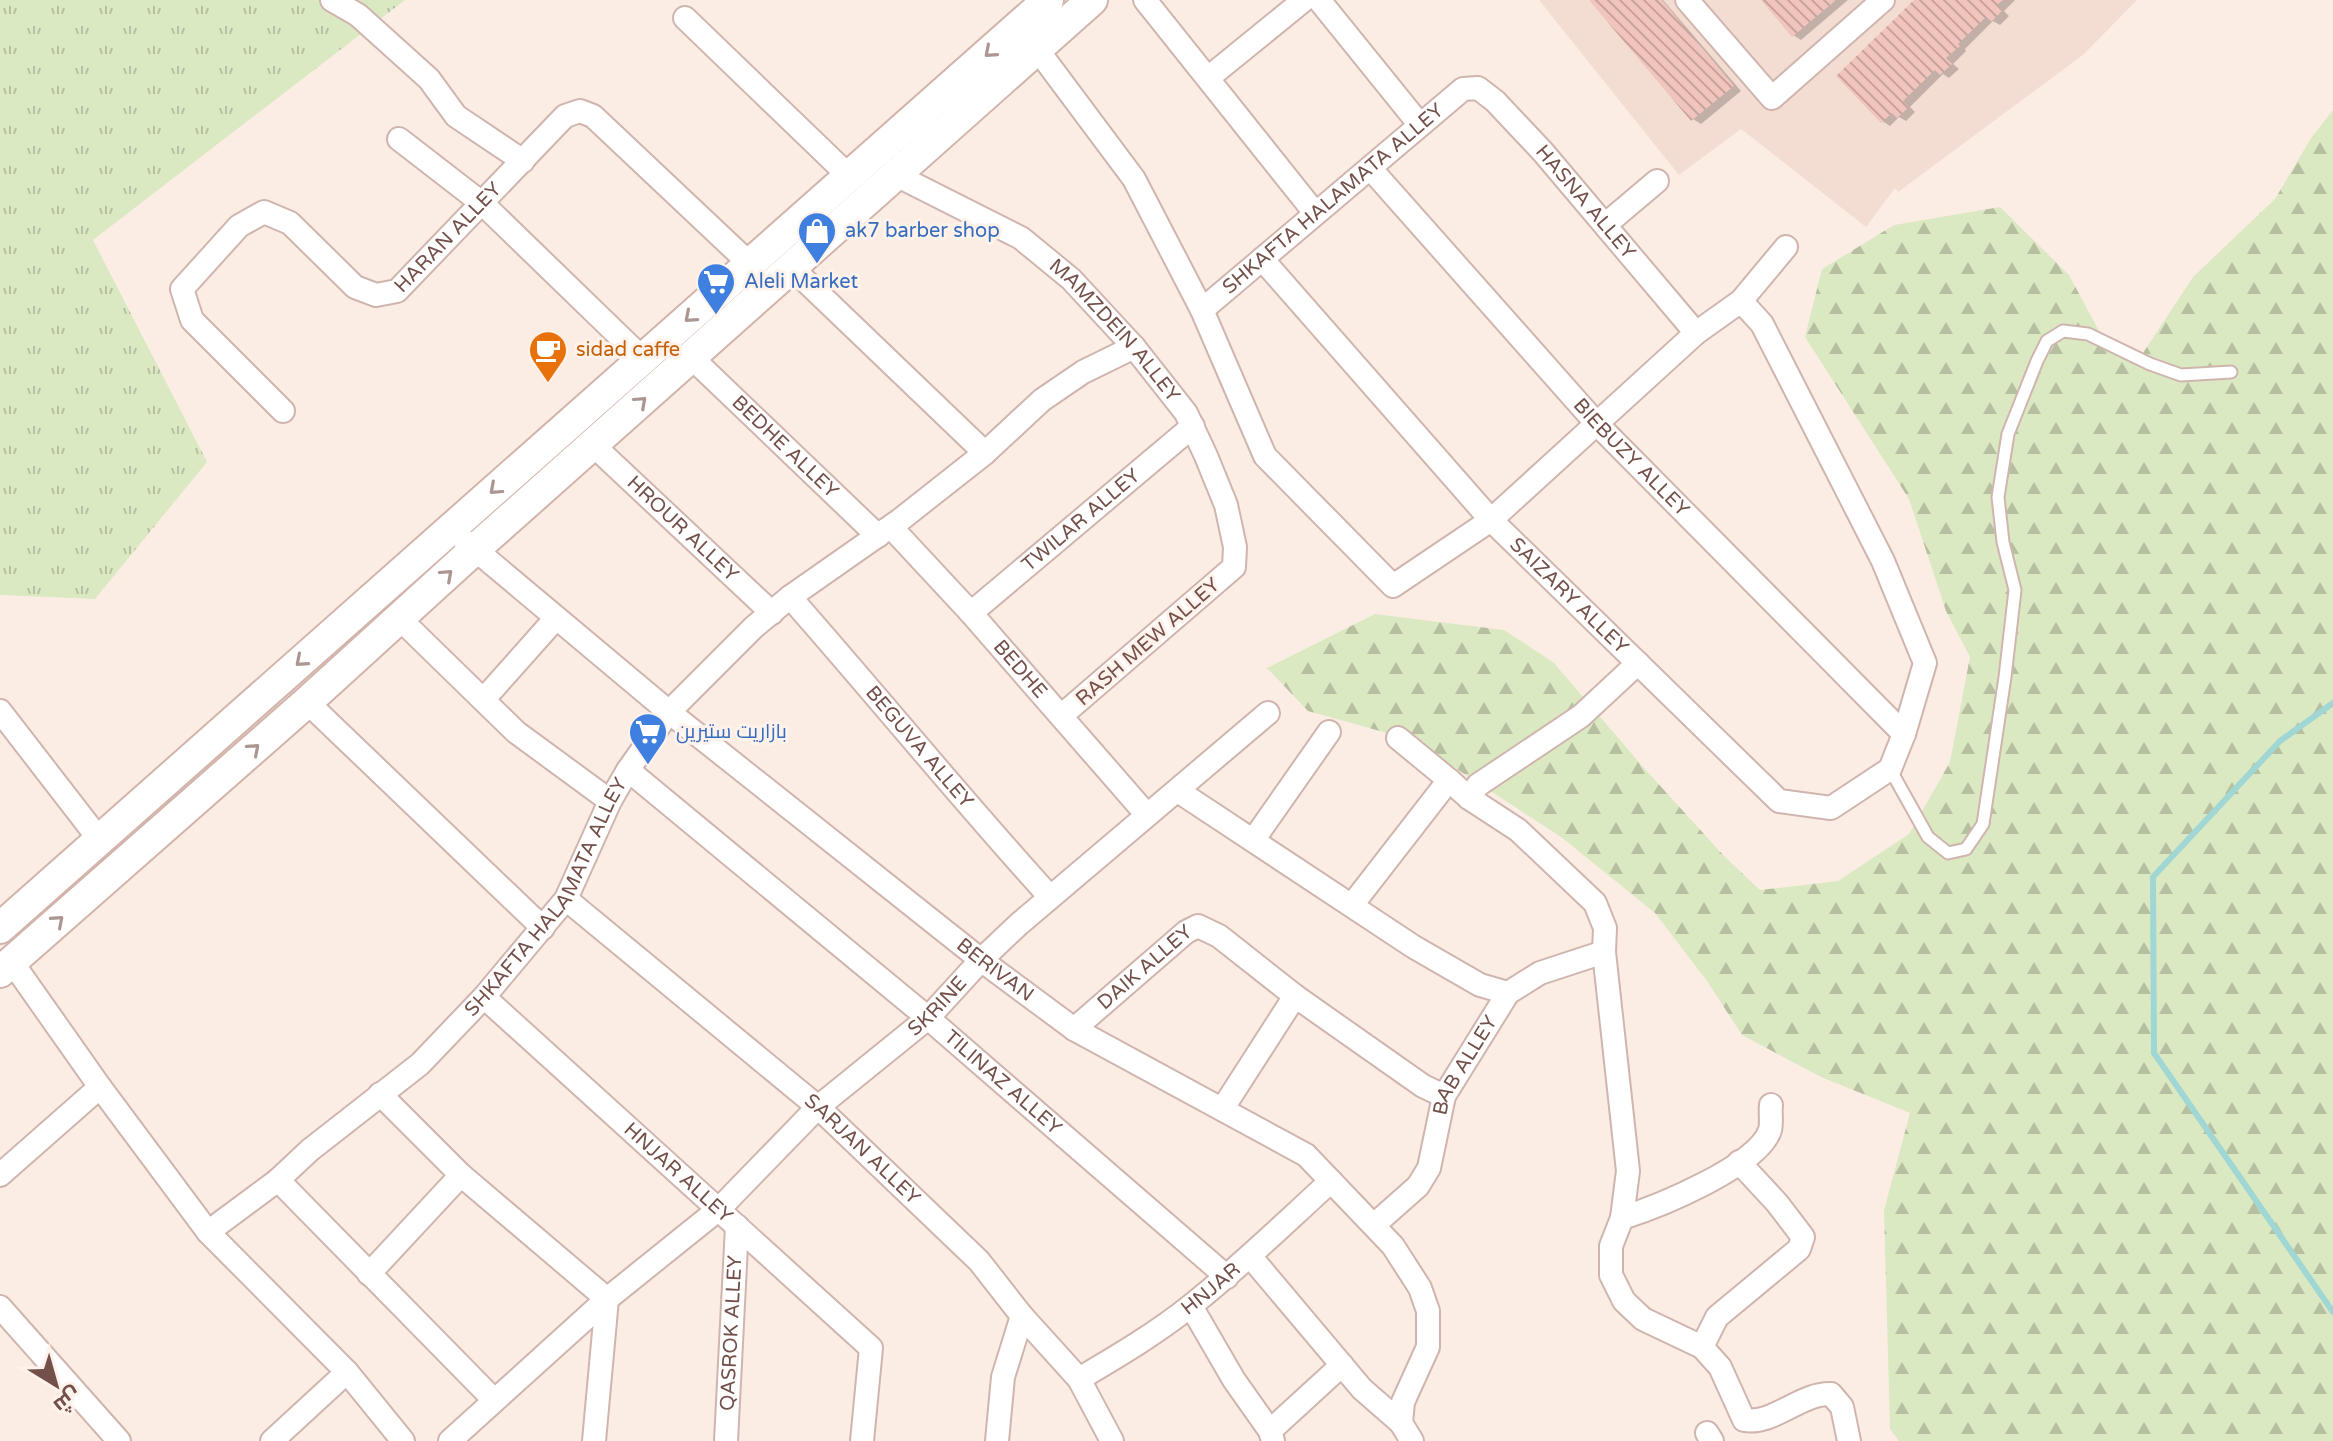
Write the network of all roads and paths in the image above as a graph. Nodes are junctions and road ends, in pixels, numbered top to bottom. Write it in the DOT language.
graph roads {
  1 [pos="332,0"];
  2 [pos="1048,0"];
  3 [pos="1092,0"];
  4 [pos="1145,0"];
  5 [pos="1304,0"];
  6 [pos="1319,0"];
  7 [pos="1883,0"];
  8 [pos="1698,4"];
  9 [pos="685,18"];
  10 [pos="1037,49"];
  11 [pos="1208,78"];
  12 [pos="1463,89"];
  13 [pos="1420,125"];
  14 [pos="399,139"];
  15 [pos="523,161"];
  16 [pos="1370,168"];
  17 [pos="896,175"];
  18 [pos="849,176"];
  19 [pos="1657,181"];
  20 [pos="483,204"];
  21 [pos="1315,213"];
  22 [pos="1605,225"];
  23 [pos="1786,247"];
  24 [pos="1262,259"];
  25 [pos="750,264"];
  26 [pos="792,268"];
  27 [pos="1741,301"];
  28 [pos="1202,310"];
  29 [pos="1696,333"];
  30 [pos="1134,347"];
  31 [pos="691,357"];
  32 [pos="643,359"];
  33 [pos="2231,372"];
  34 [pos="283,411"];
  35 [pos="1597,424"];
  36 [pos="1193,426"];
  37 [pos="592,444"];
  38 [pos="985,453"];
  39 [pos="1491,520"];
  40 [pos="451,528"];
  41 [pos="885,531"];
  42 [pos="474,550"];
  43 [pos="1234,567"];
  44 [pos="790,597"];
  45 [pos="772,613"];
  46 [pos="971,613"];
  47 [pos="399,618"];
  48 [pos="556,618"];
  49 [pos="1638,663"];
  50 [pos="484,699"];
  51 [pos="307,702"];
  52 [pos="0,711"];
  53 [pos="669,712"];
  54 [pos="1268,713"];
  55 [pos="1061,716"];
  56 [pos="1329,732"];
  57 [pos="1904,734"];
  58 [pos="1398,738"];
  59 [pos="1890,769"];
  60 [pos="628,770"];
  61 [pos="1449,780"];
  62 [pos="1178,791"];
  63 [pos="1469,798"];
  64 [pos="610,801"];
  65 [pos="1147,815"];
  66 [pos="99,839"];
  67 [pos="1254,839"];
  68 [pos="1050,897"];
  69 [pos="566,899"];
  70 [pos="1352,905"];
  71 [pos="1,924"];
  72 [pos="543,928"];
  73 [pos="1604,952"];
  74 [pos="981,960"];
  75 [pos="6,967"];
  76 [pos="1508,993"];
  77 [pos="1295,996"];
  78 [pos="484,997"];
  79 [pos="928,1018"];
  80 [pos="1074,1029"];
  81 [pos="100,1087"];
  82 [pos="380,1094"];
  83 [pos="1444,1096"];
  84 [pos="1771,1105"];
  85 [pos="818,1107"];
  86 [pos="1223,1108"];
  87 [pos="1739,1162"];
  88 [pos="0,1175"];
  89 [pos="461,1175"];
  90 [pos="278,1180"];
  91 [pos="1331,1181"];
  92 [pos="719,1209"];
  93 [pos="1622,1218"];
  94 [pos="1374,1225"];
  95 [pos="737,1226"];
  96 [pos="208,1232"];
  97 [pos="1250,1256"];
  98 [pos="369,1274"];
  99 [pos="1227,1277"];
  100 [pos="607,1299"];
  101 [pos="1191,1306"];
  102 [pos="0,1307"];
  103 [pos="1022,1316"];
  104 [pos="1702,1347"];
  105 [pos="1342,1365"];
  106 [pos="347,1372"];
  107 [pos="1079,1379"];
  108 [pos="494,1400"];
  109 [pos="1406,1432"];
  110 [pos="1271,1436"];
  111 [pos="119,1441"];
  112 [pos="272,1441"];
  113 [pos="403,1441"];
  114 [pos="450,1441"];
  115 [pos="594,1441"];
  116 [pos="726,1441"];
  117 [pos="862,1441"];
  118 [pos="997,1441"];
  119 [pos="1112,1441"];
  120 [pos="1849,1441"];
  1 -- 15 [label="street"];
  2 -- 18 [label="street, one-way"];
  3 -- 10 [label="street"];
  4 -- 11 [label="street"];
  5 -- 11 [label="street"];
  6 -- 13 [label="street"];
  7 -- 8 [label="street"];
  9 -- 18 [label="street"];
  10 -- 17 [label="street"];
  10 -- 28 [label="street"];
  11 -- 21 [label="street"];
  12 -- 13 [label="street, SHKAFTA HALAMATA ALLEY"];
  12 -- 22 [label="street, HASNA ALLEY"];
  13 -- 16 [label="street, SHKAFTA HALAMATA ALLEY"];
  14 -- 20 [label="street"];
  15 -- 20 [label="street, HARAN ALLEY"];
  15 -- 25 [label="street, HARAN ALLEY"];
  16 -- 21 [label="street, SHKAFTA HALAMATA ALLEY"];
  16 -- 35 [label="street, BIEBUZY ALLEY"];
  17 -- 26 [label="street"];
  17 -- 30 [label="street, MAMZDEIN ALLEY"];
  18 -- 25 [label="street"];
  19 -- 22 [label="street"];
  20 -- 32 [label="street"];
  20 -- 34 [label="street, HARAN ALLEY"];
  21 -- 24 [label="street, SHKAFTA HALAMATA ALLEY"];
  22 -- 29 [label="street, HASNA ALLEY"];
  23 -- 27 [label="street"];
  24 -- 28 [label="street, SHKAFTA HALAMATA ALLEY"];
  24 -- 39 [label="street, SAIZARY ALLEY"];
  25 -- 32 [label="street, one-way"];
  26 -- 31 [label="street"];
  26 -- 38 [label="street"];
  27 -- 29 [label="street"];
  27 -- 57 [label="street"];
  28 -- 39 [label="street"];
  29 -- 35 [label="street"];
  30 -- 36 [label="street, MAMZDEIN ALLEY"];
  30 -- 38 [label="street, SHKAFTA HALAMATA ALLEY"];
  37 -- 31 [label="street, one-way"];
  31 -- 41 [label="street, BEDHE ALLEY"];
  32 -- 40 [label="street, one-way"];
  33 -- 59 [label="lane"];
  35 -- 39 [label="street"];
  35 -- 57 [label="street, BIEBUZY ALLEY"];
  36 -- 43 [label="street, MAMZDEIN ALLEY"];
  36 -- 46 [label="street, TWILAR ALLEY"];
  37 -- 42 [label="street"];
  37 -- 45 [label="street, HROUR ALLEY"];
  38 -- 41 [label="street, SHKAFTA HALAMATA ALLEY"];
  39 -- 49 [label="street, SAIZARY ALLEY"];
  40 -- 42 [label="street, BERIVAN"];
  40 -- 66 [label="street, one-way"];
  41 -- 44 [label="street, SHKAFTA HALAMATA ALLEY"];
  41 -- 46 [label="street, BEDHE"];
  47 -- 42 [label="street, one-way"];
  42 -- 48 [label="street, BERIVAN"];
  43 -- 55 [label="street, RASH MEW ALLEY"];
  44 -- 45 [label="street, SHKAFTA HALAMATA ALLEY"];
  44 -- 68 [label="street, BEGUVA ALLEY"];
  45 -- 53 [label="street, SHKAFTA HALAMATA ALLEY"];
  46 -- 55 [label="street, BEDHE"];
  47 -- 50 [label="street"];
  47 -- 51 [label="street"];
  48 -- 50 [label="street"];
  48 -- 53 [label="street, BERIVAN"];
  49 -- 59 [label="street, SAIZARY ALLEY"];
  49 -- 63 [label="street"];
  50 -- 64 [label="street"];
  51 -- 72 [label="street"];
  75 -- 51 [label="street, one-way"];
  52 -- 66 [label="street"];
  53 -- 60 [label="street, SHKAFTA HALAMATA ALLEY"];
  53 -- 74 [label="street, BERIVAN"];
  54 -- 62 [label="street, SKRINE"];
  55 -- 65 [label="street, BEDHE"];
  56 -- 67 [label="street"];
  57 -- 59 [label="street"];
  58 -- 61 [label="street"];
  60 -- 64 [label="street, SHKAFTA HALAMATA ALLEY"];
  60 -- 79 [label="street, TILINAZ ALLEY"];
  61 -- 63 [label="street"];
  61 -- 70 [label="street"];
  62 -- 65 [label="street, SKRINE"];
  62 -- 67 [label="street"];
  63 -- 73 [label="street"];
  64 -- 69 [label="street, SHKAFTA HALAMATA ALLEY"];
  65 -- 68 [label="street, SKRINE"];
  66 -- 71 [label="street"];
  67 -- 70 [label="street"];
  68 -- 74 [label="street, SKRINE"];
  69 -- 72 [label="street, SHKAFTA HALAMATA ALLEY"];
  69 -- 85 [label="street, SARJAN ALLEY"];
  70 -- 76 [label="street"];
  72 -- 78 [label="street, SHKAFTA HALAMATA ALLEY"];
  73 -- 76 [label="street, BAB ALLEY"];
  73 -- 93 [label="street"];
  74 -- 79 [label="street, SKRINE"];
  74 -- 80 [label="street, BERIVAN"];
  75 -- 81 [label="street"];
  76 -- 83 [label="street, BAB ALLEY"];
  77 -- 80 [label="street, DAIK ALLEY"];
  77 -- 83 [label="street, DAIK ALLEY"];
  77 -- 86 [label="street"];
  78 -- 82 [label="street, SHKAFTA HALAMATA ALLEY"];
  78 -- 92 [label="street, HNJAR ALLEY"];
  79 -- 85 [label="street, SKRINE"];
  79 -- 99 [label="street, TILINAZ ALLEY"];
  80 -- 86 [label="street, BERIVAN"];
  81 -- 88 [label="street"];
  81 -- 96 [label="street"];
  82 -- 89 [label="street"];
  82 -- 90 [label="street, SHKAFTA HALAMATA ALLEY"];
  83 -- 94 [label="street, BAB ALLEY"];
  84 -- 87 [label="street"];
  85 -- 92 [label="street, SKRINE"];
  85 -- 103 [label="street, SARJAN ALLEY"];
  86 -- 91 [label="street, BERIVAN"];
  87 -- 93 [label="street"];
  87 -- 104 [label="street"];
  89 -- 98 [label="street"];
  89 -- 100 [label="street"];
  90 -- 96 [label="street, SHKAFTA HALAMATA ALLEY"];
  90 -- 98 [label="street"];
  91 -- 94 [label="street, BERIVAN"];
  91 -- 97 [label="street, HNJAR"];
  92 -- 95 [label="street, HNJAR ALLEY"];
  92 -- 100 [label="street, SKRINE"];
  93 -- 104 [label="street"];
  94 -- 109 [label="street, BERIVAN"];
  95 -- 116 [label="street, QASROK ALLEY"];
  95 -- 117 [label="street, HNJAR ALLEY"];
  96 -- 106 [label="street"];
  97 -- 99 [label="street, HNJAR"];
  97 -- 105 [label="street"];
  98 -- 108 [label="street"];
  99 -- 101 [label="street, HNJAR"];
  100 -- 108 [label="street, SKRINE"];
  100 -- 115 [label="street"];
  101 -- 107 [label="street, HNJAR"];
  101 -- 110 [label="street"];
  102 -- 111 [label="street"];
  103 -- 107 [label="street, SARJAN ALLEY"];
  103 -- 118 [label="street"];
  104 -- 120 [label="street"];
  105 -- 109 [label="street"];
  105 -- 110 [label="street"];
  106 -- 112 [label="street"];
  106 -- 113 [label="street"];
  107 -- 119 [label="street, SARJAN ALLEY"];
  108 -- 114 [label="street, SKRINE"];
}
